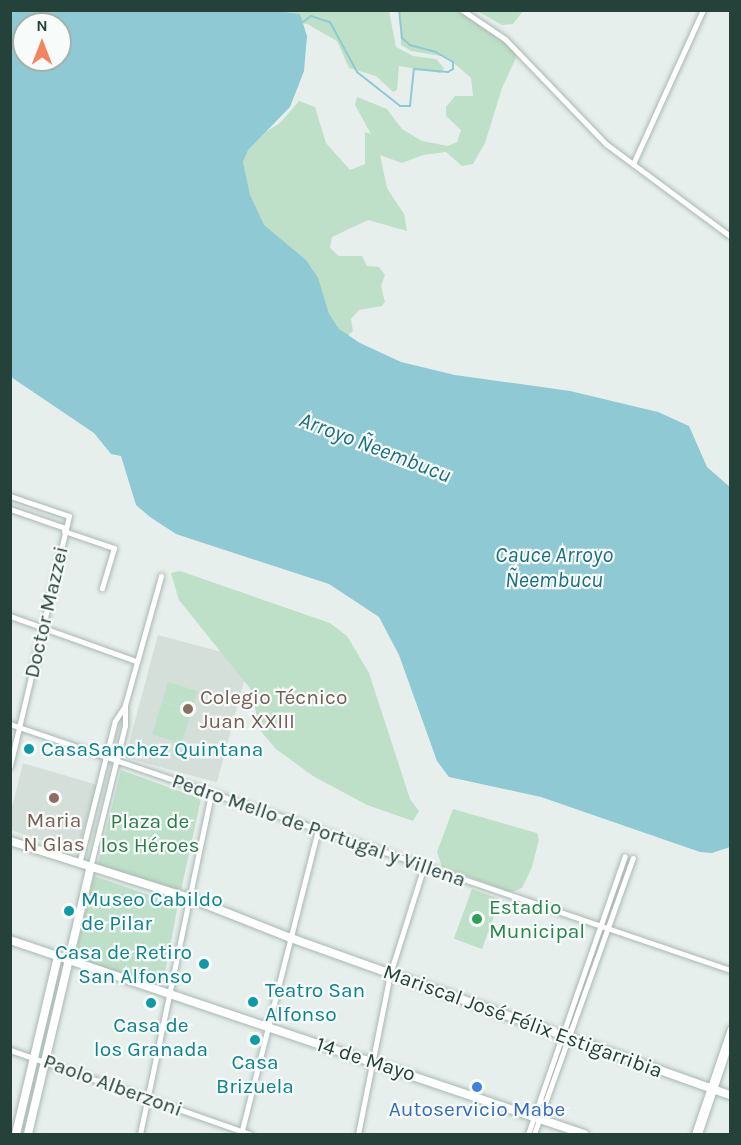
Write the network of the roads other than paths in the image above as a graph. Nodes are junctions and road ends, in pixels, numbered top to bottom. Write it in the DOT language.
graph roads {
  1 [pos="462,10"];
  2 [pos="703,10"];
  3 [pos="633,164"];
  4 [pos="730,236"];
  5 [pos="10,496"];
  6 [pos="10,509"];
  7 [pos="64,530"];
  8 [pos="161,576"];
  9 [pos="102,588"];
  10 [pos="10,616"];
  11 [pos="42,627"];
  12 [pos="136,661"];
  13 [pos="125,705"];
  14 [pos="10,724"];
  15 [pos="20,727"];
  16 [pos="107,757"];
  17 [pos="117,761"];
  18 [pos="10,766"];
  19 [pos="211,793"];
  20 [pos="318,829"];
  21 [pos="10,841"];
  22 [pos="625,856"];
  23 [pos="633,858"];
  24 [pos="79,865"];
  25 [pos="424,866"];
  26 [pos="90,869"];
  27 [pos="187,897"];
  28 [pos="601,926"];
  29 [pos="608,928"];
  30 [pos="288,937"];
  31 [pos="10,940"];
  32 [pos="58,956"];
  33 [pos="69,959"];
  34 [pos="730,970"];
  35 [pos="390,974"];
  36 [pos="171,994"];
  37 [pos="268,1028"];
  38 [pos="730,1028"];
  39 [pos="565,1036"];
  40 [pos="730,1042"];
  41 [pos="10,1050"];
  42 [pos="34,1057"];
  43 [pos="373,1060"];
  44 [pos="44,1061"];
  45 [pos="712,1089"];
  46 [pos="730,1095"];
  47 [pos="148,1098"];
  48 [pos="537,1118"];
  49 [pos="241,1133"];
  50 [pos="16,1134"];
  51 [pos="28,1134"];
  52 [pos="140,1134"];
  53 [pos="250,1134"];
  54 [pos="358,1134"];
  55 [pos="528,1134"];
  56 [pos="534,1134"];
  57 [pos="584,1134"];
  58 [pos="694,1134"];
  59 [pos="699,1134"];
  1 -- 3 [label="street"];
  2 -- 3 [label="street"];
  3 -- 4 [label="street"];
  5 -- 7 [label="street, Doctor Mazzei"];
  6 -- 7 [label="street"];
  7 -- 9 [label="street"];
  7 -- 11 [label="street, Doctor Mazzei"];
  8 -- 12 [label="street"];
  10 -- 11 [label="street"];
  11 -- 12 [label="street"];
  11 -- 15 [label="street, Doctor Mazzei"];
  12 -- 13 [label="street"];
  13 -- 16 [label="street"];
  13 -- 17 [label="street"];
  14 -- 15 [label="street, Pedro Mello de Portugal y Villena"];
  15 -- 16 [label="street, Pedro Mello de Portugal y Villena"];
  15 -- 18 [label="street, Doctor Mazzei"];
  16 -- 17 [label="street, Pedro Mello de Portugal y Villena"];
  16 -- 24 [label="street"];
  17 -- 19 [label="street, Pedro Mello de Portugal y Villena"];
  17 -- 26 [label="street"];
  19 -- 20 [label="street, Pedro Mello de Portugal y Villena"];
  19 -- 27 [label="street"];
  20 -- 25 [label="street, Pedro Mello de Portugal y Villena"];
  20 -- 30 [label="street"];
  21 -- 24 [label="main road, Mariscal José Félix Estigarribia"];
  22 -- 28 [label="street"];
  23 -- 29 [label="street"];
  24 -- 26 [label="main road, Mariscal José Félix Estigarribia"];
  25 -- 28 [label="street, Pedro Mello de Portugal y Villena"];
  25 -- 35 [label="street"];
  26 -- 27 [label="main road, Mariscal José Félix Estigarribia"];
  26 -- 33 [label="main road"];
  27 -- 30 [label="main road, Mariscal José Félix Estigarribia"];
  27 -- 36 [label="street"];
  28 -- 29 [label="street, Pedro Mello de Portugal y Villena"];
  28 -- 39 [label="street"];
  29 -- 34 [label="street, Pedro Mello de Portugal y Villena"];
  29 -- 39 [label="street"];
  30 -- 35 [label="main road, Mariscal José Félix Estigarribia"];
  30 -- 37 [label="street"];
  31 -- 32 [label="main road, 14 de Mayo"];
  32 -- 33 [label="main road, 14 de Mayo"];
  32 -- 42 [label="main road"];
  33 -- 36 [label="main road, 14 de Mayo"];
  33 -- 44 [label="main road"];
  35 -- 39 [label="main road, Mariscal José Félix Estigarribia"];
  35 -- 43 [label="street"];
  36 -- 37 [label="main road, 14 de Mayo"];
  36 -- 47 [label="street"];
  37 -- 43 [label="main road, 14 de Mayo"];
  37 -- 49 [label="street"];
  38 -- 45 [label="street"];
  39 -- 45 [label="main road, Mariscal José Félix Estigarribia"];
  39 -- 48 [label="street"];
  40 -- 45 [label="street"];
  41 -- 42 [label="street, Paolo Alberzoni"];
  42 -- 44 [label="street, Paolo Alberzoni"];
  42 -- 50 [label="main road"];
  43 -- 48 [label="main road, 14 de Mayo"];
  43 -- 54 [label="street"];
  44 -- 47 [label="street, Paolo Alberzoni"];
  44 -- 51 [label="main road"];
  45 -- 46 [label="main road, Mariscal José Félix Estigarribia"];
  45 -- 58 [label="street"];
  45 -- 59 [label="street"];
  47 -- 49 [label="street, Paolo Alberzoni"];
  47 -- 52 [label="street"];
  48 -- 55 [label="street"];
  48 -- 56 [label="street"];
  48 -- 57 [label="main road, 14 de Mayo"];
  49 -- 53 [label="street, Paolo Alberzoni"];
}
